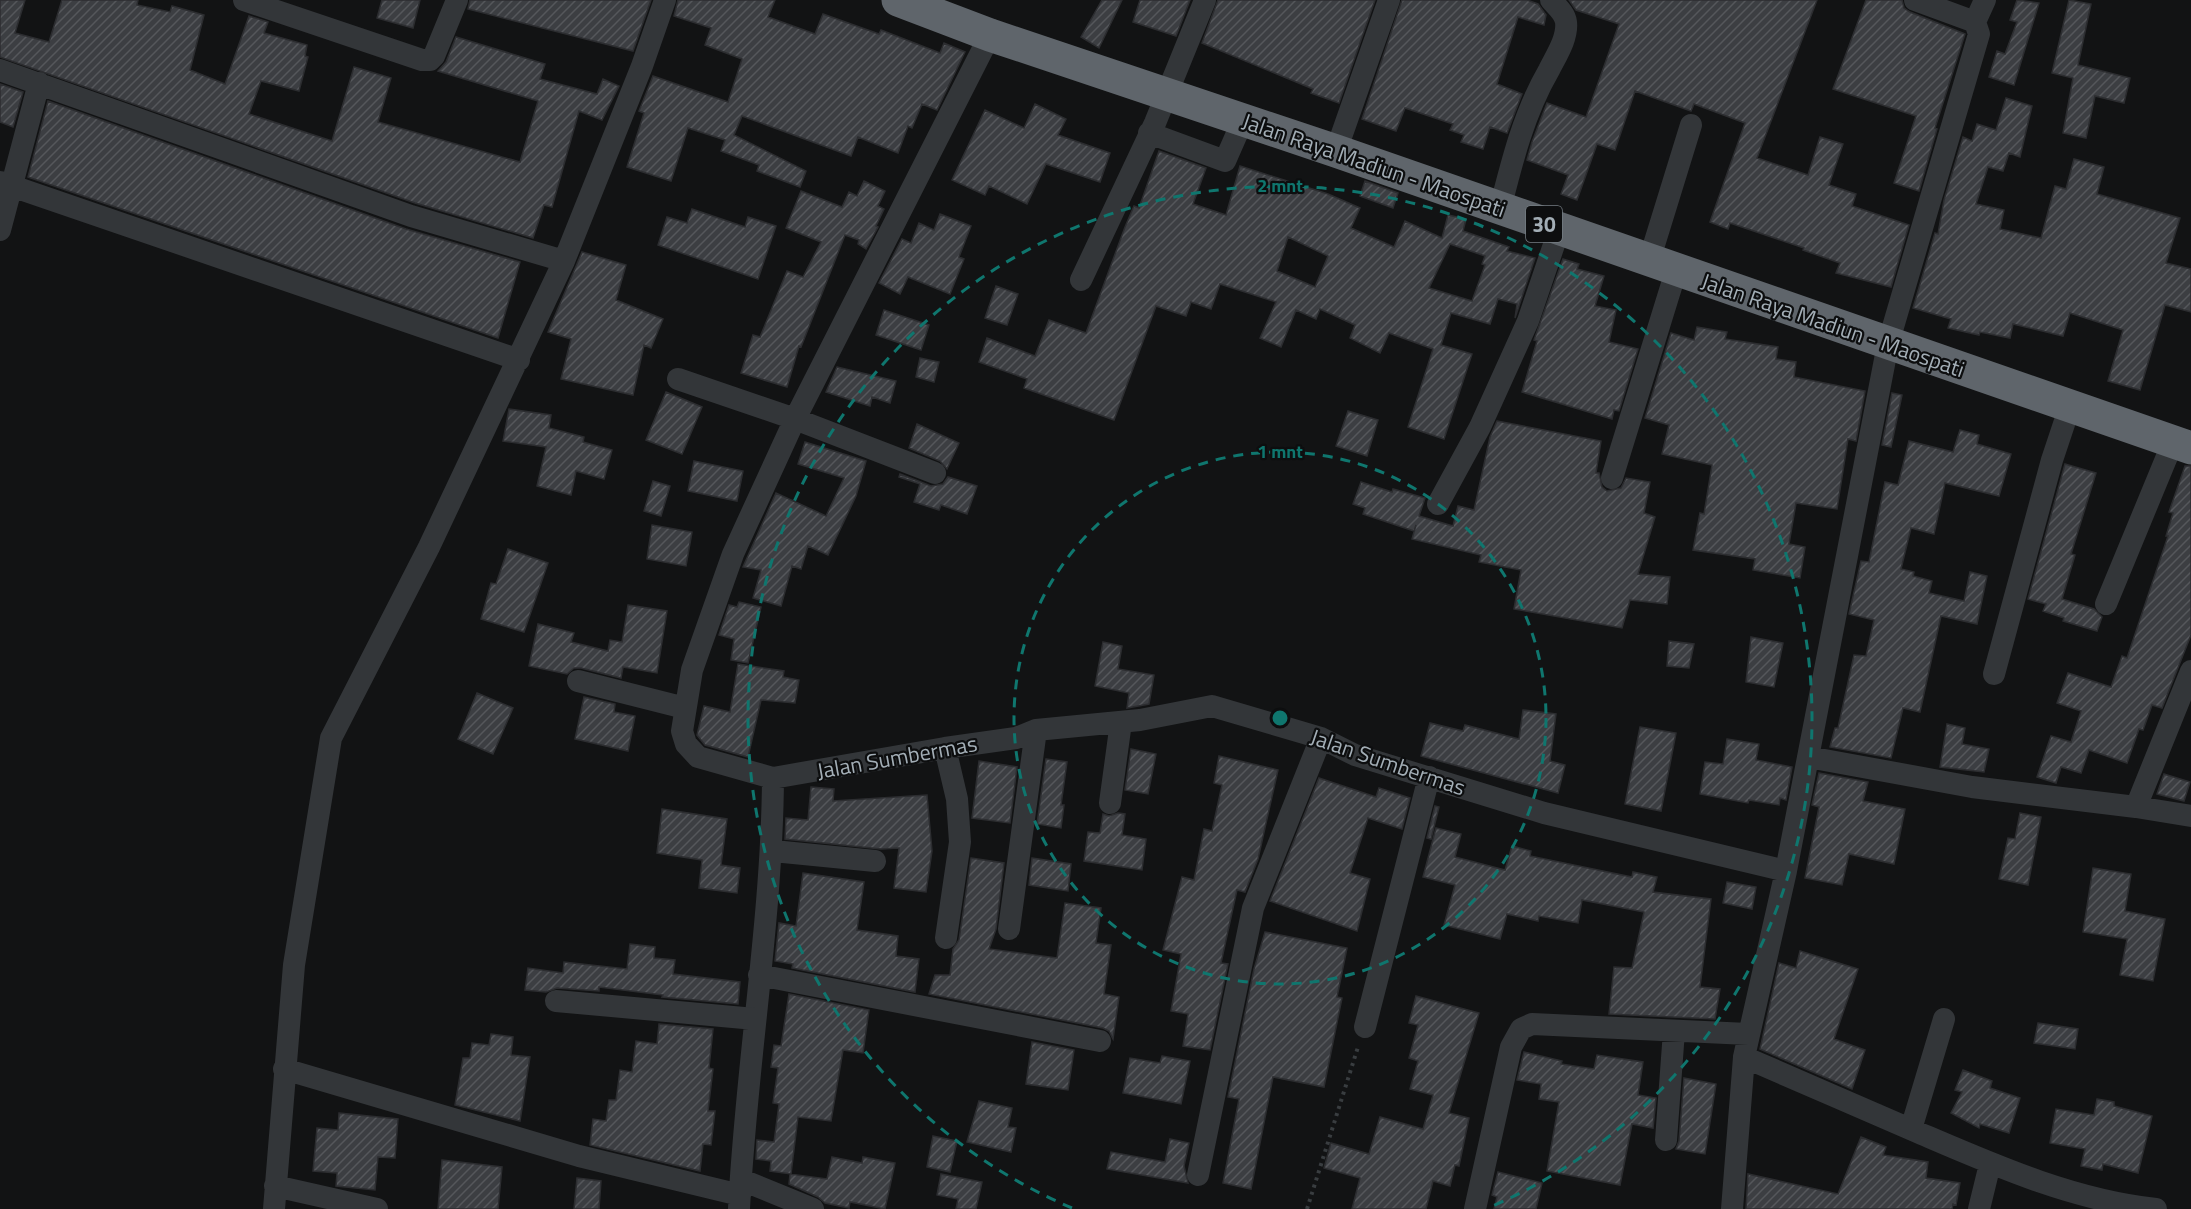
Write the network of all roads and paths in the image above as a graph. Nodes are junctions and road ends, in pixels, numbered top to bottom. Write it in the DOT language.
graph roads {
  1 [pos="244,0"];
  2 [pos="457,0"];
  3 [pos="665,0"];
  4 [pos="898,0"];
  5 [pos="1205,0"];
  6 [pos="1389,0"];
  7 [pos="1551,0"];
  8 [pos="1915,0"];
  9 [pos="1985,0"];
  10 [pos="1976,22"];
  11 [pos="990,35"];
  12 [pos="0,70"];
  13 [pos="39,83"];
  14 [pos="1167,95"];
  15 [pos="1243,120"];
  16 [pos="1691,125"];
  17 [pos="1149,133"];
  18 [pos="1336,151"];
  19 [pos="5,183"];
  20 [pos="1500,209"];
  21 [pos="0,230"];
  22 [pos="1559,230"];
  23 [pos="564,261"];
  24 [pos="1663,266"];
  25 [pos="1080,280"];
  26 [pos="1888,344"];
  27 [pos="519,360"];
  28 [pos="678,379"];
  29 [pos="2070,406"];
  30 [pos="795,419"];
  31 [pos="2182,445"];
  32 [pos="935,473"];
  33 [pos="1612,478"];
  34 [pos="1438,504"];
  35 [pos="2106,604"];
  36 [pos="2191,670"];
  37 [pos="1994,674"];
  38 [pos="578,681"];
  39 [pos="686,708"];
  40 [pos="1122,722"];
  41 [pos="1036,730"];
  42 [pos="1321,738"];
  43 [pos="945,748"];
  44 [pos="1808,757"];
  45 [pos="1429,777"];
  46 [pos="773,778"];
  47 [pos="1110,803"];
  48 [pos="2136,807"];
  49 [pos="2191,816"];
  50 [pos="773,851"];
  51 [pos="875,861"];
  52 [pos="1786,871"];
  53 [pos="1009,929"];
  54 [pos="946,938"];
  55 [pos="759,975"];
  56 [pos="556,1001"];
  57 [pos="755,1019"];
  58 [pos="1944,1019"];
  59 [pos="1365,1027"];
  60 [pos="1674,1031"];
  61 [pos="1749,1034"];
  62 [pos="1100,1041"];
  63 [pos="1744,1057"];
  64 [pos="284,1069"];
  65 [pos="1911,1129"];
  66 [pos="1666,1140"];
  67 [pos="1990,1164"];
  68 [pos="1198,1175"];
  69 [pos="274,1186"];
  70 [pos="740,1195"];
  71 [pos="2101,1205"];
  72 [pos="274,1209"];
  73 [pos="376,1209"];
  74 [pos="813,1209"];
  75 [pos="1307,1209"];
  76 [pos="1476,1209"];
  77 [pos="1732,1209"];
  78 [pos="1978,1209"];
  79 [pos="2151,1209"];
  80 [pos="2156,1209"];
  1 -- 2 [label="street"];
  3 -- 23 [label="street"];
  4 -- 11 [label="highway, Jalan Raya Madiun - Maospati / 30"];
  5 -- 14 [label="street"];
  6 -- 18 [label="street"];
  7 -- 20 [label="street"];
  8 -- 10 [label="street"];
  9 -- 10 [label="street"];
  10 -- 26 [label="street"];
  11 -- 14 [label="highway, Jalan Raya Madiun - Maospati / 30"];
  11 -- 30 [label="street"];
  12 -- 13 [label="street"];
  13 -- 19 [label="street"];
  13 -- 23 [label="street"];
  14 -- 15 [label="highway, Jalan Raya Madiun - Maospati / 30"];
  14 -- 17 [label="street"];
  15 -- 17 [label="street"];
  15 -- 18 [label="highway, Jalan Raya Madiun - Maospati / 30"];
  16 -- 24 [label="street"];
  17 -- 25 [label="street"];
  18 -- 20 [label="highway, Jalan Raya Madiun - Maospati / 30"];
  19 -- 21 [label="street"];
  19 -- 27 [label="street"];
  20 -- 22 [label="highway, Jalan Raya Madiun - Maospati / 30"];
  22 -- 24 [label="highway, Jalan Raya Madiun - Maospati / 30"];
  22 -- 34 [label="street"];
  23 -- 27 [label="street"];
  24 -- 26 [label="highway, Jalan Raya Madiun - Maospati / 30"];
  24 -- 33 [label="street"];
  26 -- 29 [label="highway, Jalan Raya Madiun - Maospati / 30"];
  26 -- 44 [label="street"];
  27 -- 64 [label="street"];
  28 -- 30 [label="street"];
  29 -- 31 [label="highway, Jalan Raya Madiun - Maospati / 30"];
  29 -- 37 [label="street"];
  30 -- 32 [label="street"];
  30 -- 39 [label="street"];
  31 -- 35 [label="street"];
  36 -- 48 [label="street"];
  38 -- 39 [label="street"];
  39 -- 46 [label="street"];
  40 -- 41 [label="street, Jalan Sumbermas"];
  40 -- 42 [label="street, Jalan Sumbermas"];
  40 -- 47 [label="street"];
  41 -- 43 [label="street, Jalan Sumbermas"];
  41 -- 53 [label="street"];
  42 -- 45 [label="street, Jalan Sumbermas"];
  42 -- 68 [label="street"];
  43 -- 46 [label="street, Jalan Sumbermas"];
  43 -- 54 [label="street"];
  44 -- 48 [label="street"];
  44 -- 52 [label="street"];
  45 -- 52 [label="street, Jalan Sumbermas"];
  45 -- 59 [label="street"];
  46 -- 50 [label="street"];
  48 -- 49 [label="street"];
  50 -- 51 [label="street"];
  50 -- 55 [label="street"];
  52 -- 61 [label="street"];
  55 -- 57 [label="street"];
  55 -- 62 [label="street"];
  56 -- 57 [label="street"];
  57 -- 70 [label="street"];
  58 -- 65 [label="street"];
  59 -- 75 [label="path"];
  60 -- 61 [label="street"];
  60 -- 66 [label="street"];
  60 -- 76 [label="street"];
  61 -- 63 [label="street"];
  63 -- 65 [label="street"];
  63 -- 77 [label="street"];
  64 -- 69 [label="street"];
  64 -- 70 [label="street"];
  65 -- 67 [label="street"];
  67 -- 71 [label="street"];
  67 -- 78 [label="street"];
  69 -- 72 [label="street"];
  69 -- 73 [label="street"];
  70 -- 74 [label="street"];
  71 -- 79 [label="street"];
  79 -- 80 [label="street"];
}
